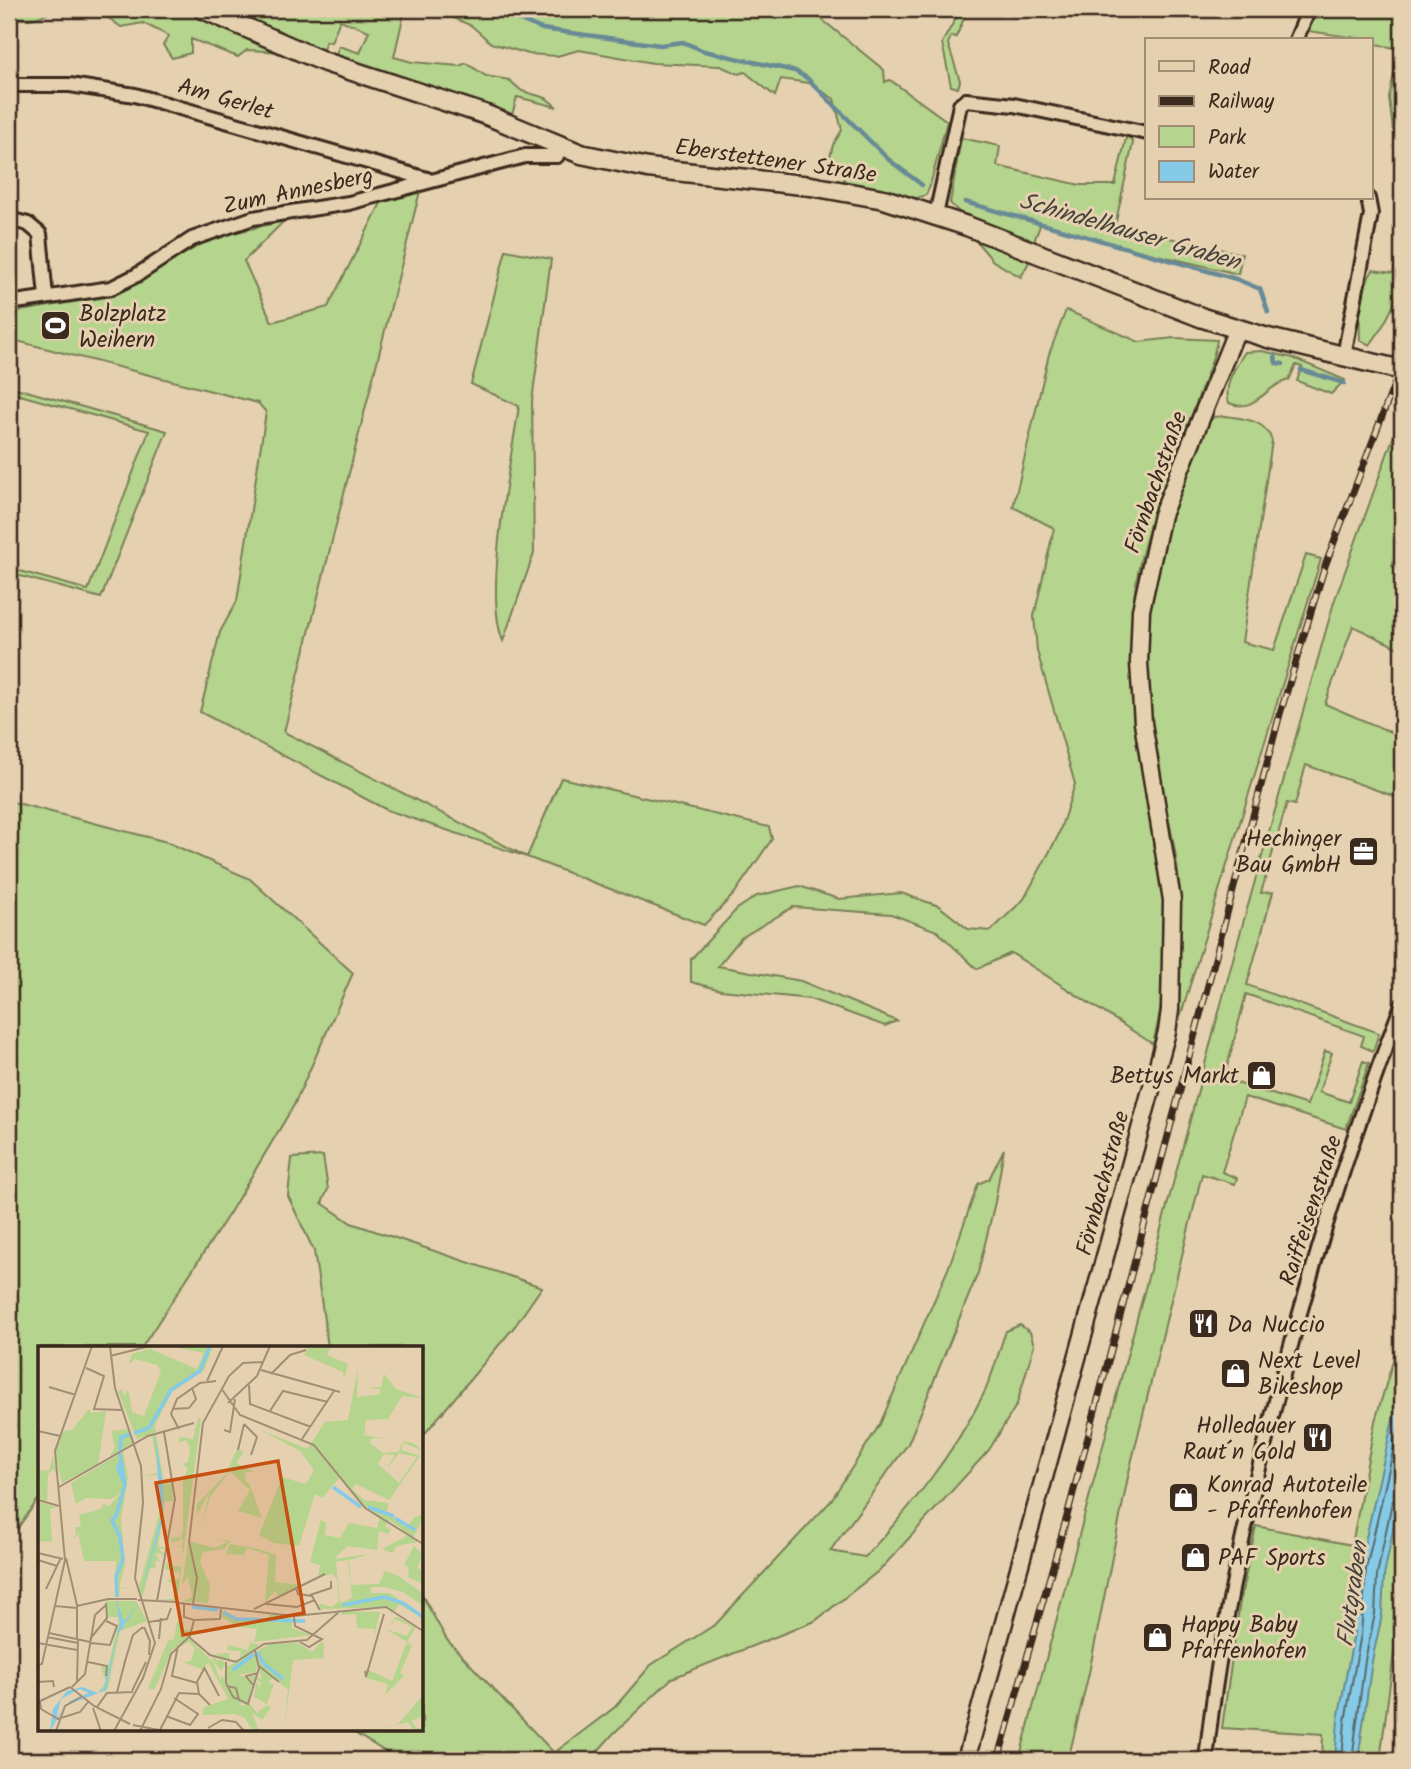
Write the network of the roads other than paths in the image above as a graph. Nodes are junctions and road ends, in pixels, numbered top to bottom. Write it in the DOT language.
graph roads {
  1 [pos="203,9"];
  2 [pos="1309,9"];
  3 [pos="1297,38"];
  4 [pos="9,85"];
  5 [pos="1145,133"];
  6 [pos="560,146"];
  7 [pos="428,179"];
  8 [pos="1368,200"];
  9 [pos="936,215"];
  10 [pos="9,219"];
  11 [pos="46,297"];
  12 [pos="9,303"];
  13 [pos="1237,329"];
  14 [pos="1344,356"];
  15 [pos="1393,368"];
  16 [pos="1402,1005"];
  17 [pos="966,1760"];
  18 [pos="1206,1760"];
  1 -- 6 [label="main road, Eberstettener Straße"];
  2 -- 3 [label="street"];
  4 -- 7 [label="street, Am Gerlet"];
  5 -- 9 [label="street"];
  6 -- 7 [label="street, Zum Annesberg"];
  6 -- 9 [label="main road, Eberstettener Straße"];
  7 -- 11 [label="street, Zum Annesberg"];
  8 -- 14 [label="street"];
  9 -- 13 [label="main road, Eberstettener Straße"];
  10 -- 11 [label="street"];
  11 -- 12 [label="street, Zum Annesberg"];
  13 -- 14 [label="main road, Eberstettener Straße"];
  13 -- 17 [label="street, Förnbachstraße"];
  14 -- 15 [label="main road, Eberstettener Straße"];
  16 -- 18 [label="street, Raiffeisenstraße"];
}
